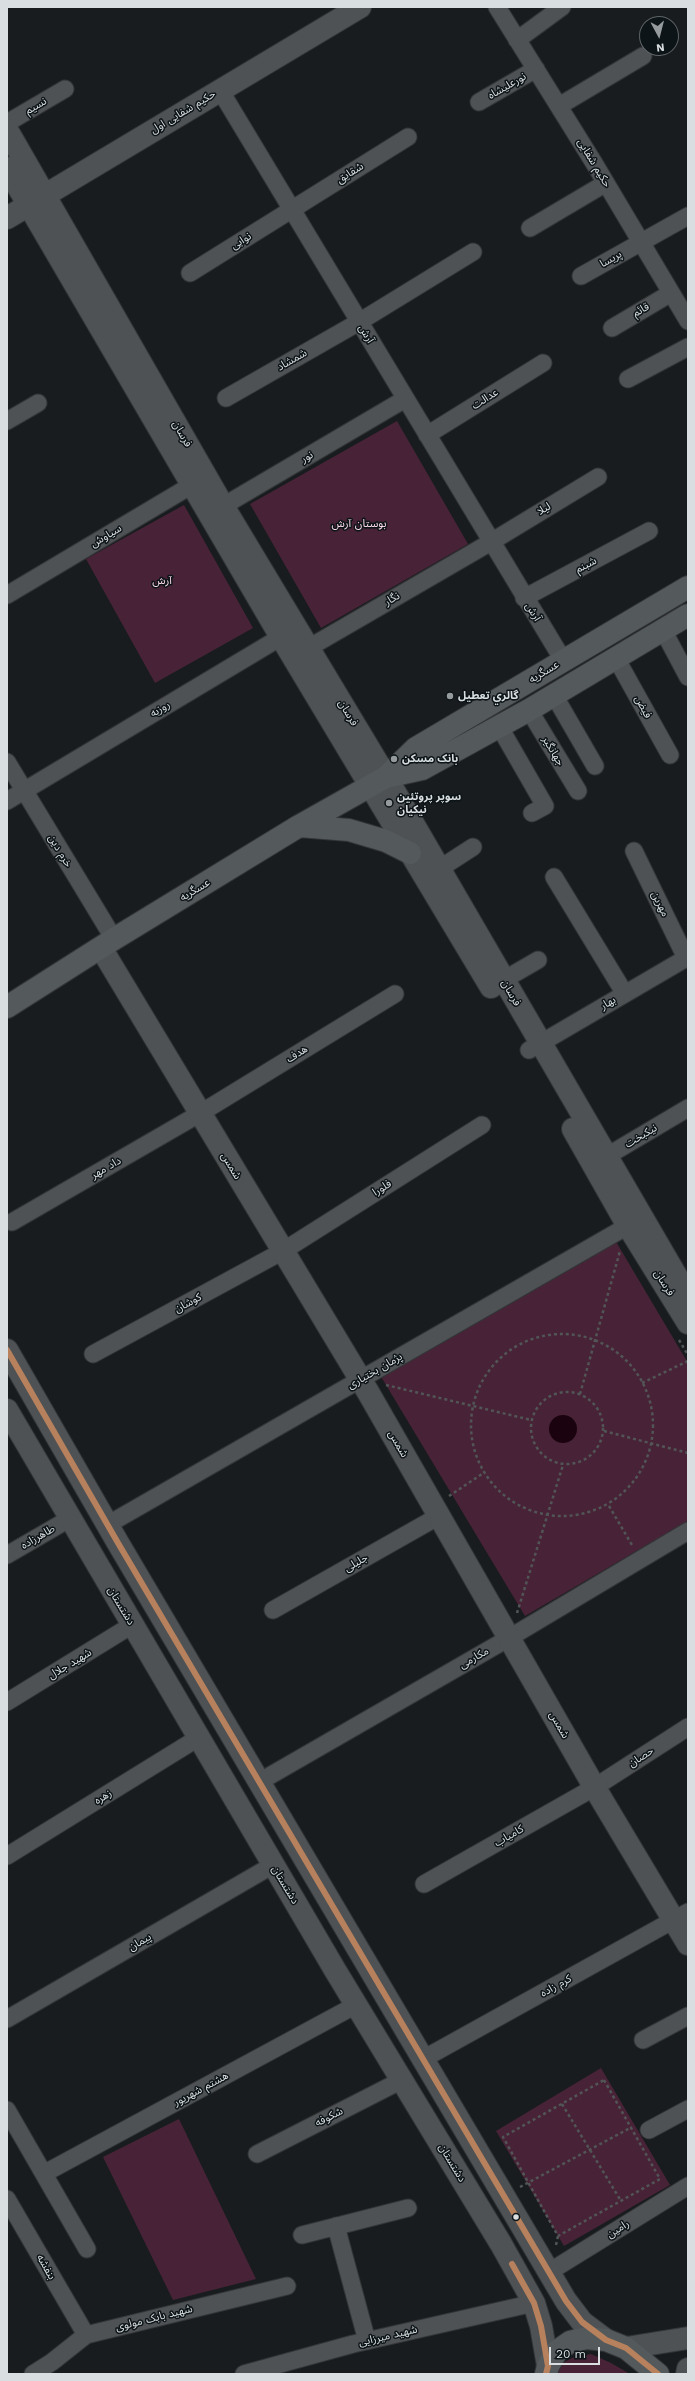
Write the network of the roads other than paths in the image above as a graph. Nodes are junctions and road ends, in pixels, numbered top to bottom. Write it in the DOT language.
graph roads {
  1 [pos="360,7"];
  2 [pos="497,7"];
  3 [pos="562,7"];
  4 [pos="517,40"];
  5 [pos="643,56"];
  6 [pos="536,69"];
  7 [pos="65,89"];
  8 [pos="220,90"];
  9 [pos="479,102"];
  10 [pos="558,106"];
  11 [pos="7,123"];
  12 [pos="7,130"];
  13 [pos="408,137"];
  14 [pos="7,168"];
  15 [pos="606,183"];
  16 [pos="37,199"];
  17 [pos="292,209"];
  18 [pos="688,216"];
  19 [pos="7,218"];
  20 [pos="530,228"];
  21 [pos="641,242"];
  22 [pos="473,252"];
  23 [pos="190,273"];
  24 [pos="581,276"];
  25 [pos="671,293"];
  26 [pos="359,322"];
  27 [pos="688,322"];
  28 [pos="612,328"];
  29 [pos="688,347"];
  30 [pos="544,363"];
  31 [pos="628,379"];
  32 [pos="226,398"];
  33 [pos="405,399"];
  34 [pos="38,402"];
  35 [pos="7,421"];
  36 [pos="427,435"];
  37 [pos="598,476"];
  38 [pos="199,481"];
  39 [pos="216,510"];
  40 [pos="649,531"];
  41 [pos="491,542"];
  42 [pos="688,587"];
  43 [pos="7,595"];
  44 [pos="524,598"];
  45 [pos="688,615"];
  46 [pos="663,630"];
  47 [pos="289,632"];
  48 [pos="301,652"];
  49 [pos="616,658"];
  50 [pos="563,660"];
  51 [pos="688,677"];
  52 [pos="554,695"];
  53 [pos="529,710"];
  54 [pos="499,726"];
  55 [pos="670,755"];
  56 [pos="7,762"];
  57 [pos="595,766"];
  58 [pos="378,781"];
  59 [pos="24,791"];
  60 [pos="578,791"];
  61 [pos="7,801"];
  62 [pos="532,813"];
  63 [pos="299,826"];
  64 [pos="473,847"];
  65 [pos="634,851"];
  66 [pos="410,853"];
  67 [pos="440,869"];
  68 [pos="554,877"];
  69 [pos="107,943"];
  70 [pos="687,957"];
  71 [pos="538,960"];
  72 [pos="497,983"];
  73 [pos="395,994"];
  74 [pos="625,994"];
  75 [pos="7,1007"];
  76 [pos="535,1047"];
  77 [pos="688,1108"];
  78 [pos="199,1114"];
  79 [pos="482,1125"];
  80 [pos="600,1160"];
  81 [pos="12,1222"];
  82 [pos="635,1222"];
  83 [pos="282,1252"];
  84 [pos="688,1296"];
  85 [pos="682,1329"];
  86 [pos="7,1350"];
  87 [pos="93,1354"];
  88 [pos="360,1379"];
  89 [pos="7,1410"];
  90 [pos="436,1511"];
  91 [pos="69,1519"];
  92 [pos="107,1525"];
  93 [pos="688,1531"];
  94 [pos="7,1555"];
  95 [pos="273,1610"];
  96 [pos="132,1625"];
  97 [pos="509,1638"];
  98 [pos="7,1702"];
  99 [pos="688,1727"];
  100 [pos="198,1738"];
  101 [pos="259,1782"];
  102 [pos="595,1787"];
  103 [pos="7,1856"];
  104 [pos="273,1865"];
  105 [pos="310,1868"];
  106 [pos="424,1884"];
  107 [pos="286,1885"];
  108 [pos="681,1916"];
  109 [pos="688,1944"];
  110 [pos="356,2005"];
  111 [pos="688,2016"];
  112 [pos="7,2020"];
  113 [pos="643,2040"];
  114 [pos="423,2059"];
  115 [pos="402,2080"];
  116 [pos="688,2109"];
  117 [pos="7,2110"];
  118 [pos="649,2130"];
  119 [pos="257,2154"];
  120 [pos="45,2173"];
  121 [pos="688,2186"];
  122 [pos="7,2199"];
  123 [pos="408,2208"];
  124 [pos="336,2226"];
  125 [pos="302,2236"];
  126 [pos="87,2249"];
  127 [pos="549,2272"];
  128 [pos="287,2286"];
  129 [pos="534,2303"];
  130 [pos="86,2335"];
  131 [pos="688,2338"];
  132 [pos="606,2340"];
  133 [pos="367,2341"];
  134 [pos="626,2348"];
  135 [pos="688,2369"];
  136 [pos="547,2370"];
  137 [pos="32,2374"];
  138 [pos="244,2374"];
  139 [pos="658,2374"];
  140 [pos="686,2374"];
  1 -- 8 [label="street, حکیم شفایی اول"];
  2 -- 4 [label="street, حکیم شفایی"];
  3 -- 4 [label="street"];
  4 -- 6 [label="street, حکیم شفایی"];
  5 -- 10 [label="street"];
  6 -- 9 [label="street, نورعلیشاه"];
  6 -- 10 [label="street, حکیم شفایی"];
  7 -- 11 [label="street, نسیم"];
  8 -- 16 [label="street, حکیم شفایی اول"];
  8 -- 17 [label="street, آرش"];
  10 -- 15 [label="street, حکیم شفایی"];
  12 -- 16 [label="street, فرسان"];
  13 -- 17 [label="street, شقایق"];
  14 -- 16 [label="street, فرسان"];
  15 -- 20 [label="street"];
  15 -- 21 [label="street, حکیم شفایی"];
  16 -- 19 [label="street, حکیم شفایی اول"];
  16 -- 38 [label="street, فرسان"];
  17 -- 23 [label="street, نوابی"];
  17 -- 26 [label="street, آرش"];
  18 -- 21 [label="street, پریسا"];
  21 -- 24 [label="street, پریسا"];
  21 -- 25 [label="street, حکیم شفایی"];
  22 -- 26 [label="street"];
  25 -- 27 [label="street, حکیم شفایی"];
  25 -- 28 [label="street, قائم"];
  26 -- 32 [label="street, شمشاد"];
  26 -- 33 [label="street, آرش"];
  29 -- 31 [label="street"];
  30 -- 36 [label="street, عدالت"];
  33 -- 36 [label="street, آرش"];
  33 -- 39 [label="street, نور"];
  34 -- 35 [label="street"];
  36 -- 41 [label="street, آرش"];
  37 -- 41 [label="street, لیلا"];
  38 -- 39 [label="street, فرسان"];
  38 -- 43 [label="street, سیاوش"];
  39 -- 47 [label="street, فرسان"];
  40 -- 44 [label="street, شبنم"];
  41 -- 44 [label="street, آرش"];
  41 -- 48 [label="street, نگار"];
  42 -- 50 [label="main road, عسگریه"];
  44 -- 50 [label="street, آرش"];
  45 -- 46 [label="main road, عسگریه"];
  46 -- 49 [label="main road, عسگریه"];
  46 -- 51 [label="street"];
  47 -- 48 [label="street, فرسان"];
  47 -- 59 [label="street, روزبه"];
  48 -- 58 [label="street, فرسان"];
  49 -- 52 [label="main road, عسگریه"];
  49 -- 55 [label="street, فیض"];
  50 -- 58 [label="main road, عسگریه"];
  52 -- 53 [label="main road, عسگریه"];
  52 -- 57 [label="street"];
  53 -- 54 [label="main road, عسگریه"];
  53 -- 60 [label="street, جهانگیر"];
  54 -- 58 [label="main road, عسگریه"];
  54 -- 62 [label="street"];
  56 -- 59 [label="street, خرم دین"];
  58 -- 63 [label="main road, عسگریه"];
  58 -- 66 [label="street, فرسان"];
  58 -- 67 [label="street, فرسان"];
  59 -- 61 [label="street, روزبه"];
  59 -- 69 [label="street, خرم دین"];
  63 -- 66 [label="main road"];
  63 -- 69 [label="main road, عسگریه"];
  64 -- 67 [label="street"];
  65 -- 70 [label="street, مهرین"];
  66 -- 72 [label="street, فرسان"];
  67 -- 72 [label="street, فرسان"];
  68 -- 74 [label="street"];
  69 -- 75 [label="main road, عسگریه"];
  69 -- 78 [label="street, شمس"];
  70 -- 74 [label="street, بهار"];
  71 -- 72 [label="street"];
  72 -- 76 [label="street, فرسان"];
  73 -- 78 [label="street, هدف"];
  74 -- 76 [label="street, بهار"];
  76 -- 80 [label="street, فرسان"];
  77 -- 80 [label="street, نیکبخت"];
  78 -- 81 [label="street, داد مهر"];
  78 -- 83 [label="street, شمس"];
  79 -- 83 [label="street, فلورا"];
  80 -- 82 [label="street, فرسان"];
  82 -- 84 [label="street, فرسان"];
  82 -- 85 [label="street, فرسان"];
  82 -- 88 [label="street, پژمان بختیاری"];
  83 -- 87 [label="street, کوشان"];
  83 -- 88 [label="street, شمس"];
  86 -- 92 [label="street"];
  88 -- 90 [label="street, شمس"];
  88 -- 92 [label="street, پژمان بختیاری"];
  89 -- 91 [label="street, دشتستان"];
  90 -- 95 [label="street, جلیلی"];
  90 -- 97 [label="street, شمس"];
  91 -- 94 [label="street, طاهرزاده"];
  91 -- 96 [label="street, دشتستان"];
  92 -- 101 [label="street"];
  93 -- 97 [label="street, مکارمی"];
  96 -- 98 [label="street, شهید جلال"];
  96 -- 100 [label="street, دشتستان"];
  97 -- 101 [label="street, مکارمی"];
  97 -- 102 [label="street, شمس"];
  99 -- 102 [label="street, حصان"];
  100 -- 103 [label="street, زهره"];
  100 -- 104 [label="street, دشتستان"];
  101 -- 105 [label="street"];
  102 -- 106 [label="street, کامیاب"];
  102 -- 108 [label="street, شمس"];
  104 -- 107 [label="street, دشتستان"];
  104 -- 112 [label="street, پیمان"];
  105 -- 107 [label="street"];
  105 -- 114 [label="street"];
  107 -- 110 [label="street, دشتستان"];
  108 -- 109 [label="street, شمس"];
  108 -- 114 [label="street, کرم زاده"];
  110 -- 115 [label="street, دشتستان"];
  110 -- 120 [label="street, هشتم شهریور"];
  111 -- 113 [label="street"];
  114 -- 127 [label="street"];
  115 -- 119 [label="street, شکوفه"];
  115 -- 129 [label="street, دشتستان"];
  116 -- 118 [label="street"];
  117 -- 120 [label="street"];
  120 -- 126 [label="street"];
  121 -- 127 [label="street, رامین"];
  122 -- 130 [label="street, بنفشه"];
  123 -- 124 [label="street"];
  124 -- 125 [label="street"];
  124 -- 133 [label="street"];
  127 -- 132 [label="street"];
  128 -- 130 [label="street, شهید بابک مولوی"];
  129 -- 133 [label="street, شهید میرزایی"];
  129 -- 136 [label="street, دشتستان"];
  130 -- 137 [label="street, شهید بابک مولوی"];
  131 -- 134 [label="street"];
  132 -- 134 [label="main road"];
  132 -- 136 [label="main road"];
  133 -- 138 [label="street, شهید میرزایی"];
  134 -- 139 [label="main road"];
  135 -- 140 [label="street"];
}
